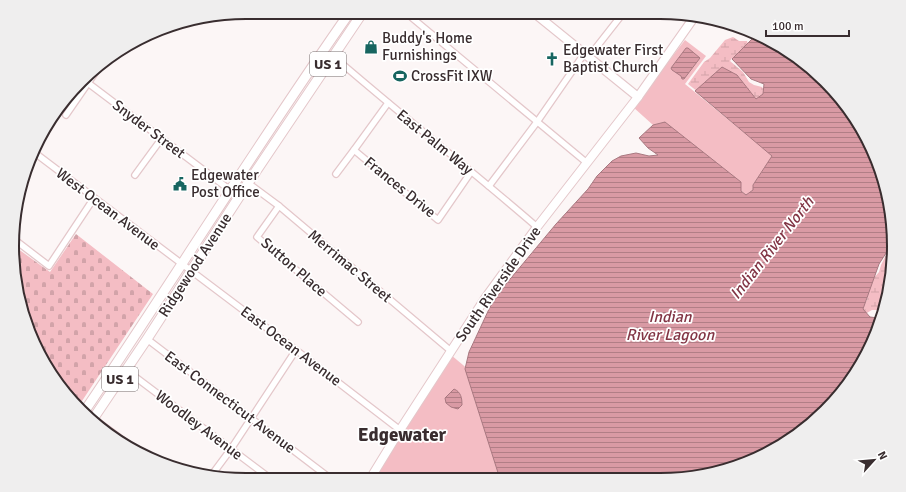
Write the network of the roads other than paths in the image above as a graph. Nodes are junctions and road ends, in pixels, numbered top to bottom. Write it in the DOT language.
graph roads {
  1 [pos="345,19"];
  2 [pos="351,19"];
  3 [pos="358,19"];
  4 [pos="413,19"];
  5 [pos="542,19"];
  6 [pos="619,19"];
  7 [pos="691,21"];
  8 [pos="584,54"];
  9 [pos="333,56"];
  10 [pos="88,83"];
  11 [pos="292,96"];
  12 [pos="638,97"];
  13 [pos="388,103"];
  14 [pos="66,115"];
  15 [pos="537,122"];
  16 [pos="162,138"];
  17 [pos="270,149"];
  18 [pos="354,150"];
  19 [pos="38,156"];
  20 [pos="587,163"];
  21 [pos="471,172"];
  22 [pos="336,174"];
  23 [pos="135,175"];
  24 [pos="248,183"];
  25 [pos="489,186"];
  26 [pos="230,190"];
  27 [pos="94,198"];
  28 [pos="279,206"];
  29 [pos="537,228"];
  30 [pos="19,243"];
  31 [pos="182,264"];
  32 [pos="191,271"];
  33 [pos="358,322"];
  34 [pos="147,339"];
  35 [pos="296,350"];
  36 [pos="451,351"];
  37 [pos="126,370"];
  38 [pos="86,408"];
  39 [pos="95,416"];
  40 [pos="251,418"];
  41 [pos="400,430"];
  42 [pos="231,449"];
  43 [pos="215,471"];
  44 [pos="263,473"];
  45 [pos="323,473"];
  46 [pos="374,473"];
  1 -- 11 [label="main road, Ridgewood Avenue / US 1"];
  2 -- 9 [label="main road"];
  3 -- 9 [label="main road, Ridgewood Avenue / US 1"];
  4 -- 15 [label="street"];
  5 -- 8 [label="street"];
  6 -- 8 [label="street"];
  7 -- 12 [label="street, South Riverside Drive"];
  8 -- 12 [label="street"];
  8 -- 15 [label="street"];
  9 -- 13 [label="street, East Palm Way"];
  9 -- 17 [label="main road, Ridgewood Avenue / US 1"];
  10 -- 14 [label="street"];
  10 -- 16 [label="street, Snyder Street"];
  11 -- 17 [label="main road"];
  11 -- 26 [label="main road, Ridgewood Avenue / US 1"];
  12 -- 20 [label="street, South Riverside Drive"];
  13 -- 18 [label="street, Frances Drive"];
  13 -- 21 [label="street, East Palm Way"];
  15 -- 20 [label="street"];
  15 -- 25 [label="street"];
  16 -- 23 [label="street"];
  16 -- 26 [label="street, Snyder Street"];
  17 -- 24 [label="main road, Ridgewood Avenue / US 1"];
  18 -- 21 [label="street, Frances Drive"];
  18 -- 22 [label="street, Frances Drive"];
  19 -- 27 [label="street, West Ocean Avenue"];
  20 -- 29 [label="street, South Riverside Drive"];
  21 -- 25 [label="street, East Palm Way"];
  24 -- 28 [label="street, Merrimac Street"];
  24 -- 32 [label="main road, Ridgewood Avenue / US 1"];
  25 -- 29 [label="street, East Palm Way"];
  26 -- 31 [label="main road, Ridgewood Avenue / US 1"];
  27 -- 30 [label="street"];
  27 -- 31 [label="street, West Ocean Avenue"];
  28 -- 33 [label="street, Sutton Place"];
  28 -- 36 [label="street, Merrimac Street"];
  29 -- 36 [label="street, South Riverside Drive"];
  31 -- 32 [label="street, East Ocean Avenue"];
  31 -- 38 [label="main road, Ridgewood Avenue / US 1"];
  32 -- 34 [label="main road, Ridgewood Avenue / US 1"];
  32 -- 35 [label="street, East Ocean Avenue"];
  34 -- 37 [label="main road, Ridgewood Avenue / US 1"];
  34 -- 40 [label="street, East Connecticut Avenue"];
  35 -- 40 [label="street"];
  35 -- 41 [label="street, East Ocean Avenue"];
  36 -- 41 [label="street, South Riverside Drive"];
  37 -- 39 [label="main road, Ridgewood Avenue / US 1"];
  37 -- 42 [label="street, Woodley Avenue"];
  40 -- 42 [label="street"];
  40 -- 45 [label="street, East Connecticut Avenue"];
  41 -- 46 [label="street, South Riverside Drive"];
  42 -- 43 [label="street"];
  42 -- 44 [label="street, Woodley Avenue"];
}
